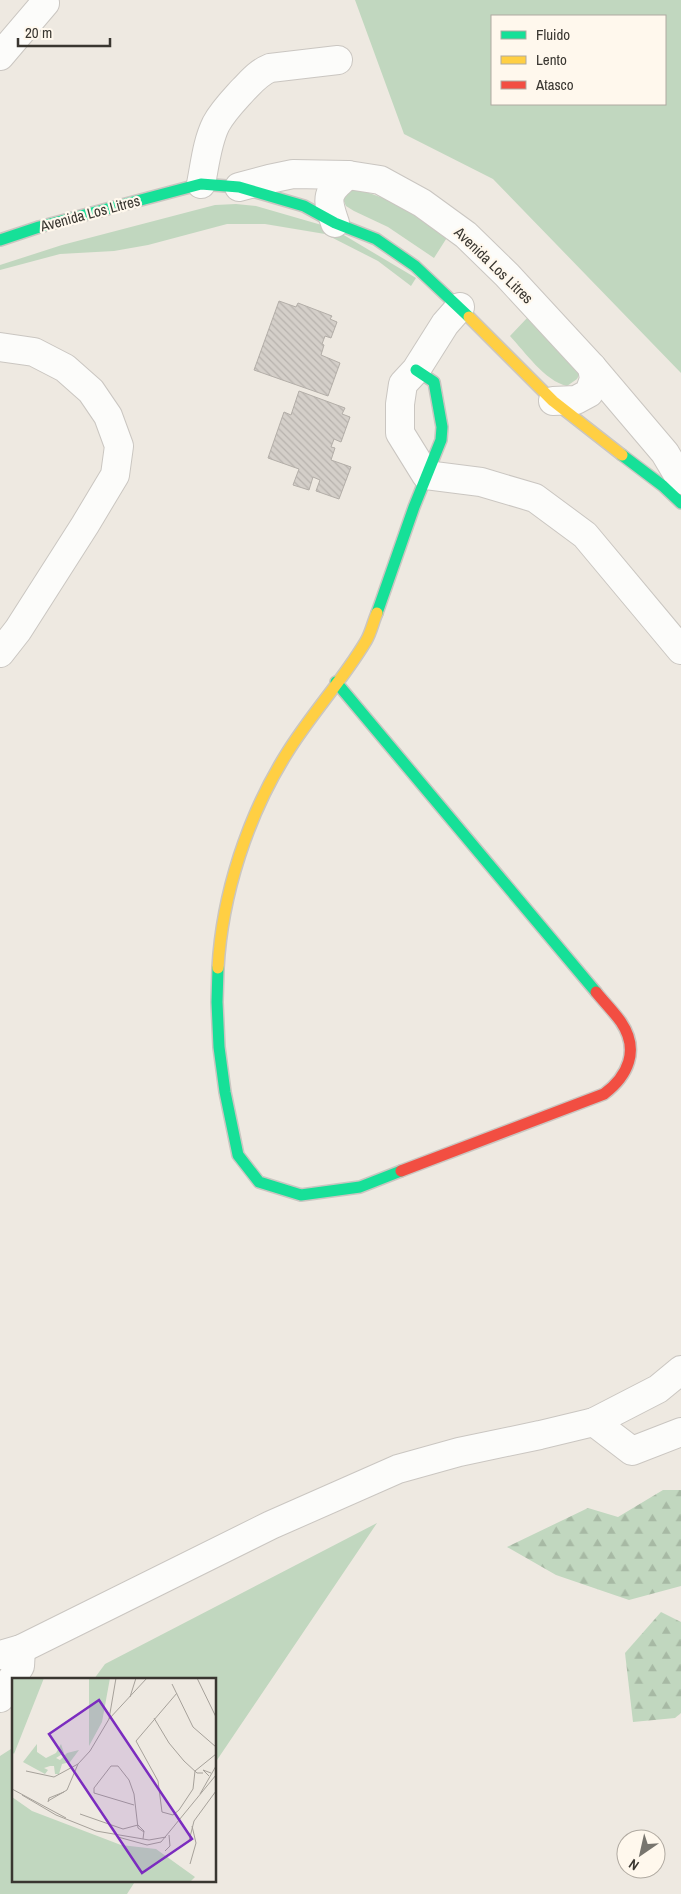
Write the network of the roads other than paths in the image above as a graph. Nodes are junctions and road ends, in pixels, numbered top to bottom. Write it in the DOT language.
graph roads {
  1 [pos="45,3"];
  2 [pos="0,56"];
  3 [pos="338,60"];
  4 [pos="348,175"];
  5 [pos="201,184"];
  6 [pos="239,187"];
  7 [pos="335,223"];
  8 [pos="0,240"];
  9 [pos="460,308"];
  10 [pos="0,347"];
  11 [pos="592,367"];
  12 [pos="416,370"];
  13 [pos="553,400"];
  14 [pos="426,475"];
  15 [pos="681,480"];
  16 [pos="681,503"];
  17 [pos="681,650"];
  18 [pos="0,653"];
  19 [pos="336,682"];
  20 [pos="681,1370"];
  21 [pos="594,1422"];
  22 [pos="681,1432"];
  23 [pos="10,1652"];
  24 [pos="12,1678"];
  25 [pos="12,1679"];
  26 [pos="0,1698"];
  1 -- 2 [label="street"];
  3 -- 5 [label="street"];
  4 -- 6 [label="street, Avenida Los Litres"];
  4 -- 7 [label="street"];
  4 -- 11 [label="street, Avenida Los Litres"];
  5 -- 6 [label="street, Avenida Los Litres"];
  5 -- 8 [label="street, Avenida Los Litres"];
  6 -- 7 [label="street, Avenida Los Litres"];
  7 -- 9 [label="street, Avenida Los Litres"];
  9 -- 12 [label="street"];
  9 -- 13 [label="street, Avenida Los Litres"];
  10 -- 18 [label="street"];
  11 -- 13 [label="street"];
  11 -- 15 [label="street, Avenida Los Litres"];
  12 -- 14 [label="street"];
  12 -- 14 [label="street"];
  13 -- 16 [label="street, Avenida Los Litres"];
  14 -- 17 [label="street"];
  14 -- 19 [label="street"];
  19 -- 19 [label="street"];
  20 -- 21 [label="street"];
  21 -- 22 [label="street"];
  21 -- 23 [label="street"];
  23 -- 24 [label="street"];
  25 -- 26 [label="street"];
}
